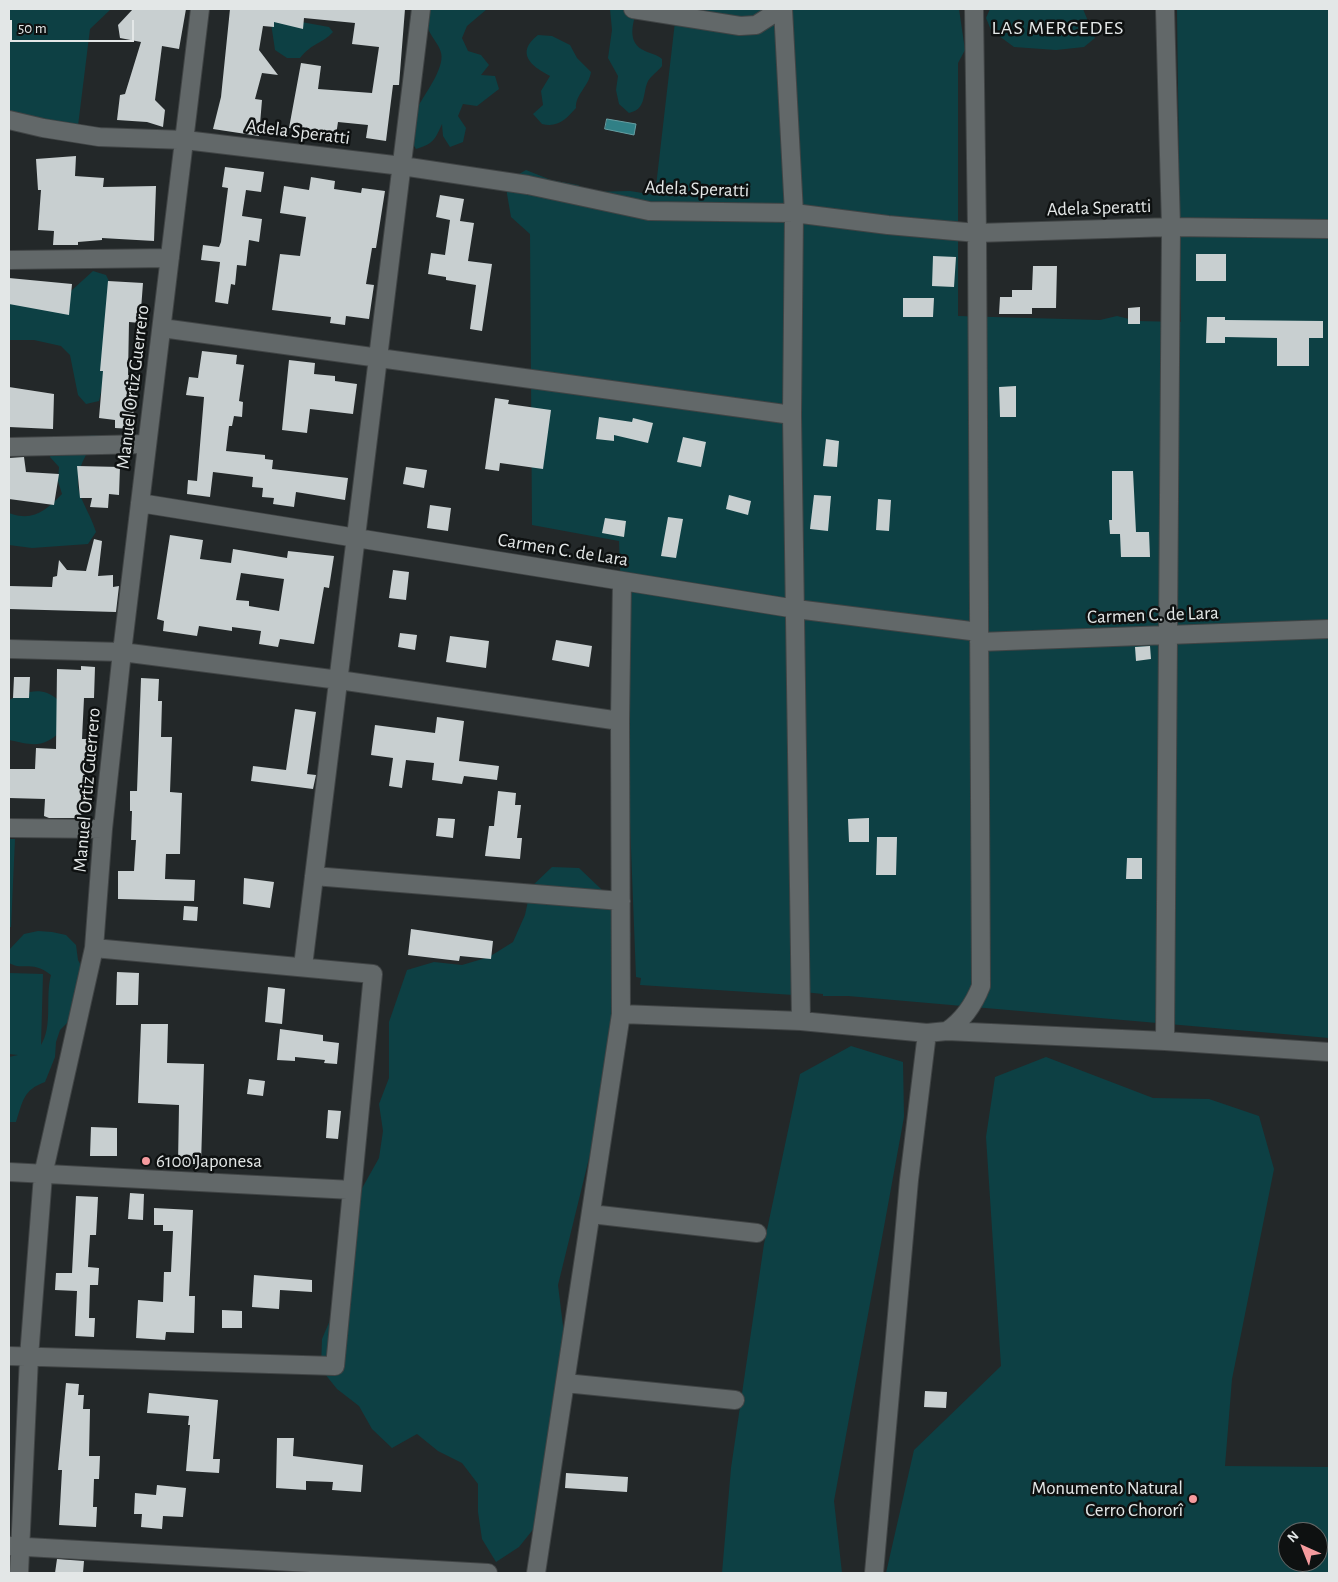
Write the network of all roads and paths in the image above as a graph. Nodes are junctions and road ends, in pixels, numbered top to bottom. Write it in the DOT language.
graph roads {
  1 [pos="200,9"];
  2 [pos="422,9"];
  3 [pos="633,9"];
  4 [pos="782,9"];
  5 [pos="974,9"];
  6 [pos="1165,9"];
  7 [pos="9,120"];
  8 [pos="185,140"];
  9 [pos="402,166"];
  10 [pos="794,213"];
  11 [pos="1171,227"];
  12 [pos="1329,229"];
  13 [pos="977,233"];
  14 [pos="170,258"];
  15 [pos="9,260"];
  16 [pos="162,328"];
  17 [pos="378,358"];
  18 [pos="792,415"];
  19 [pos="147,444"];
  20 [pos="9,447"];
  21 [pos="140,503"];
  22 [pos="356,538"];
  23 [pos="622,581"];
  24 [pos="796,609"];
  25 [pos="1329,629"];
  26 [pos="1169,636"];
  27 [pos="979,637"];
  28 [pos="9,649"];
  29 [pos="122,652"];
  30 [pos="339,680"];
  31 [pos="620,721"];
  32 [pos="9,828"];
  33 [pos="104,829"];
  34 [pos="314,876"];
  35 [pos="622,901"];
  36 [pos="94,948"];
  37 [pos="303,966"];
  38 [pos="621,1014"];
  39 [pos="801,1021"];
  40 [pos="947,1031"];
  41 [pos="927,1033"];
  42 [pos="1165,1041"];
  43 [pos="1329,1052"];
  44 [pos="9,1172"];
  45 [pos="43,1175"];
  46 [pos="352,1190"];
  47 [pos="591,1214"];
  48 [pos="757,1233"];
  49 [pos="9,1356"];
  50 [pos="30,1357"];
  51 [pos="565,1383"];
  52 [pos="735,1400"];
  53 [pos="14,1546"];
  54 [pos="19,1573"];
  55 [pos="488,1573"];
  56 [pos="536,1573"];
  57 [pos="874,1573"];
  1 -- 8 [label="street, Manuel Ortiz Guerrero"];
  2 -- 9 [label="street"];
  3 -- 4 [label="street"];
  4 -- 10 [label="street"];
  5 -- 13 [label="street"];
  6 -- 11 [label="street"];
  7 -- 8 [label="street, Adela Speratti"];
  8 -- 9 [label="street, Adela Speratti"];
  8 -- 14 [label="street, Manuel Ortiz Guerrero"];
  9 -- 10 [label="street, Adela Speratti"];
  9 -- 17 [label="street"];
  10 -- 13 [label="street, Adela Speratti"];
  10 -- 18 [label="street"];
  11 -- 12 [label="street, Adela Speratti"];
  11 -- 13 [label="street, Adela Speratti"];
  11 -- 26 [label="street"];
  13 -- 27 [label="street"];
  14 -- 15 [label="street"];
  14 -- 16 [label="street, Manuel Ortiz Guerrero"];
  16 -- 17 [label="street"];
  16 -- 19 [label="street, Manuel Ortiz Guerrero"];
  17 -- 18 [label="street"];
  17 -- 22 [label="street"];
  18 -- 24 [label="street"];
  19 -- 20 [label="street"];
  19 -- 21 [label="street, Manuel Ortiz Guerrero"];
  21 -- 22 [label="street, Carmen C. de Lara"];
  21 -- 29 [label="street, Manuel Ortiz Guerrero"];
  22 -- 23 [label="street, Carmen C. de Lara"];
  22 -- 30 [label="street"];
  23 -- 24 [label="street, Carmen C. de Lara"];
  23 -- 31 [label="street"];
  24 -- 27 [label="street, Carmen C. de Lara"];
  24 -- 39 [label="street"];
  25 -- 26 [label="street, Carmen C. de Lara"];
  26 -- 27 [label="street, Carmen C. de Lara"];
  26 -- 42 [label="street"];
  27 -- 40 [label="street"];
  28 -- 29 [label="street"];
  29 -- 30 [label="street"];
  29 -- 33 [label="street, Manuel Ortiz Guerrero"];
  30 -- 31 [label="street"];
  30 -- 34 [label="street"];
  31 -- 35 [label="street"];
  32 -- 33 [label="street"];
  33 -- 36 [label="street, Manuel Ortiz Guerrero"];
  34 -- 35 [label="street"];
  34 -- 37 [label="street"];
  35 -- 38 [label="street"];
  36 -- 37 [label="street"];
  36 -- 45 [label="street, Manuel Ortiz Guerrero"];
  37 -- 46 [label="street"];
  38 -- 39 [label="street"];
  38 -- 47 [label="street"];
  39 -- 41 [label="street"];
  40 -- 41 [label="street"];
  40 -- 42 [label="street"];
  41 -- 57 [label="street"];
  42 -- 43 [label="street"];
  44 -- 45 [label="street"];
  45 -- 46 [label="street"];
  45 -- 50 [label="street, Manuel Ortiz Guerrero"];
  46 -- 50 [label="street"];
  47 -- 48 [label="street"];
  47 -- 51 [label="street"];
  49 -- 50 [label="street"];
  50 -- 53 [label="street, Manuel Ortiz Guerrero"];
  51 -- 52 [label="street"];
  51 -- 56 [label="street"];
  53 -- 54 [label="street, Manuel Ortiz Guerrero"];
  53 -- 55 [label="street"];
}
